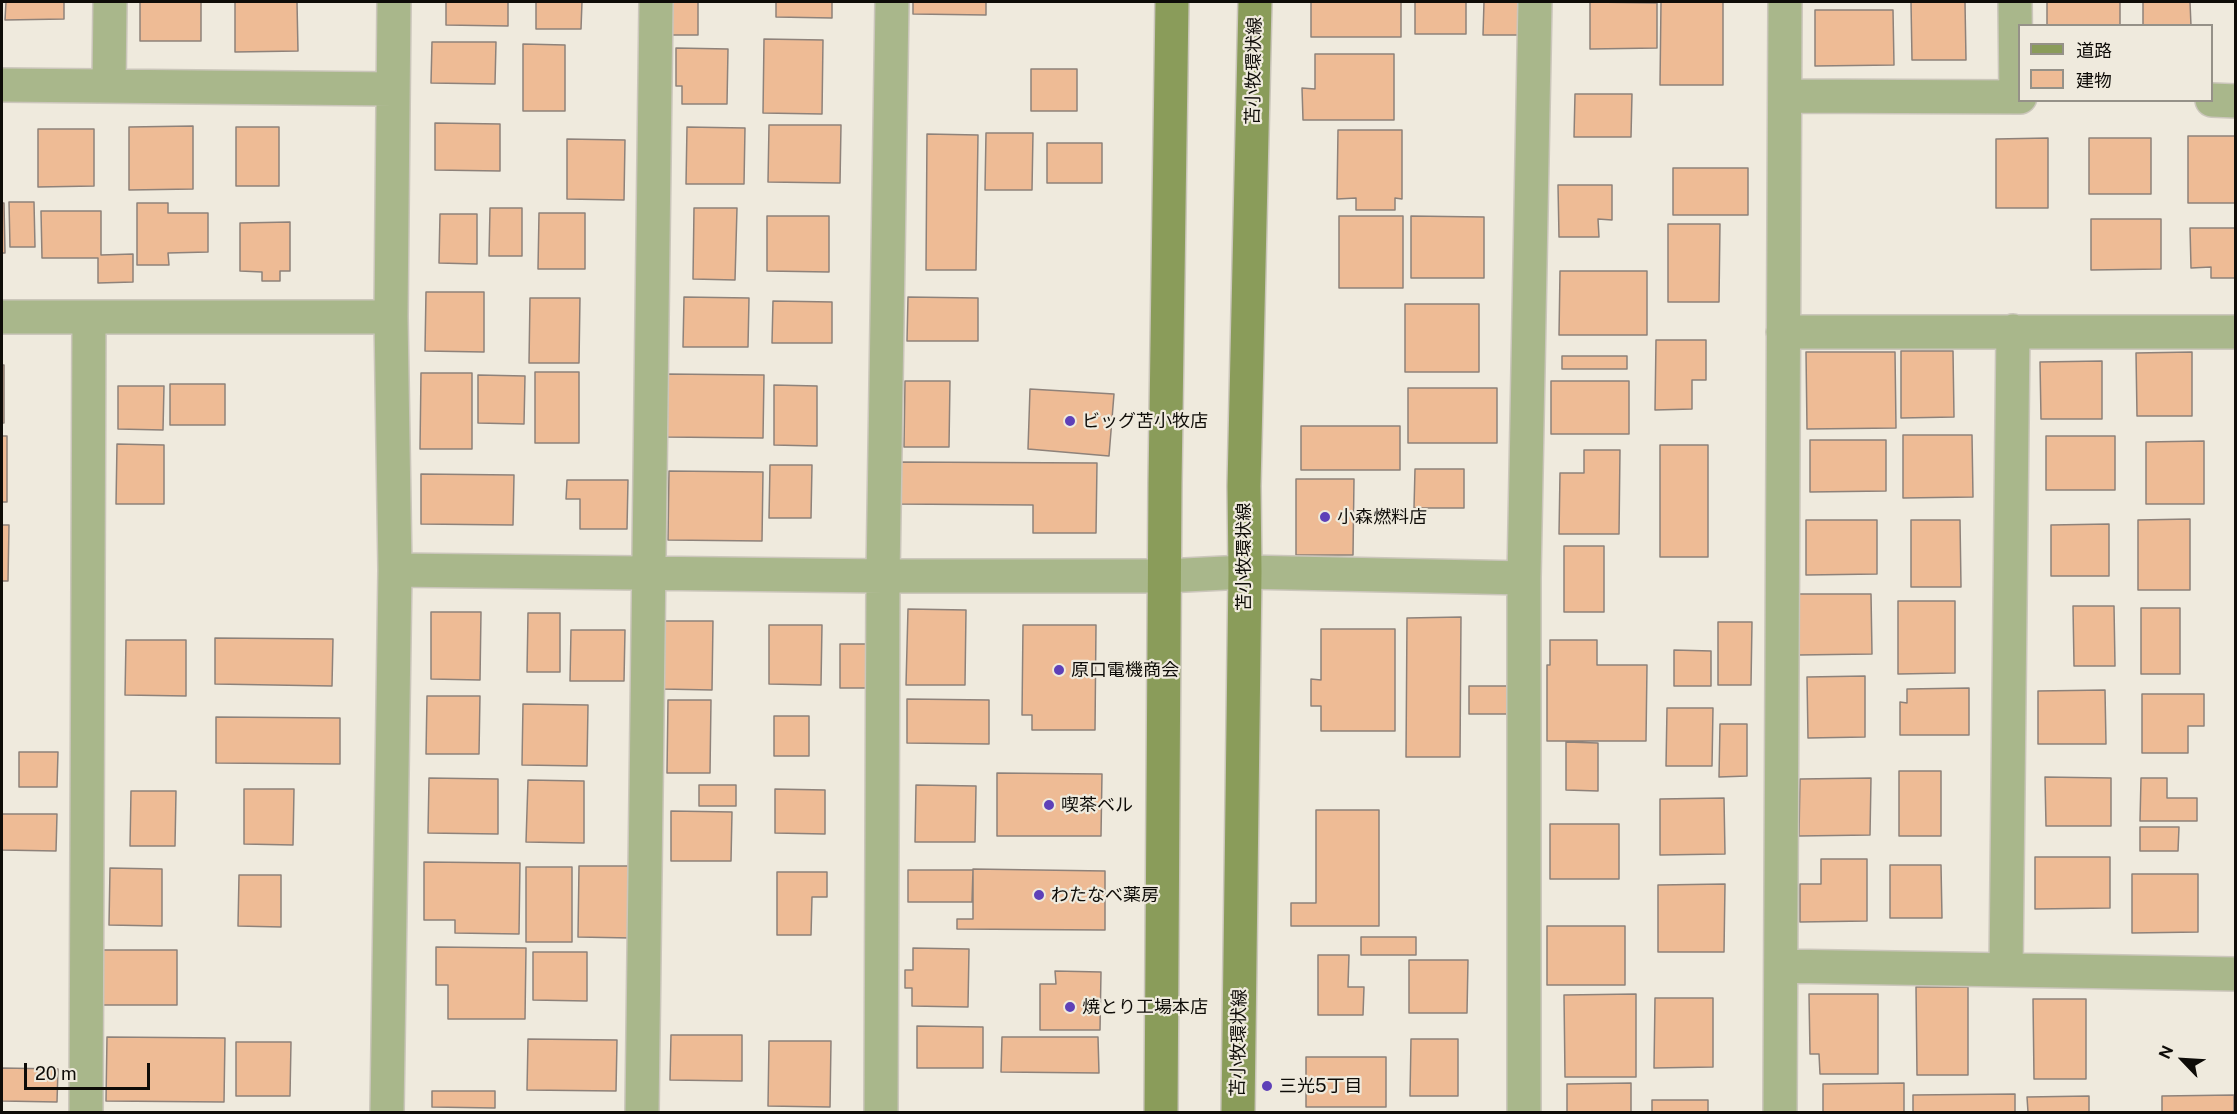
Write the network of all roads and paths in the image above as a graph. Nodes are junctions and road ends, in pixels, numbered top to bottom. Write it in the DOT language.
graph roads {
  1 [pos="110,2"];
  2 [pos="394,2"];
  3 [pos="656,2"];
  4 [pos="892,2"];
  5 [pos="1172,2"];
  6 [pos="1255,2"];
  7 [pos="1535,2"];
  8 [pos="1785,2"];
  9 [pos="2016,2"];
  10 [pos="2,85"];
  11 [pos="109,86"];
  12 [pos="393,89"];
  13 [pos="1785,96"];
  14 [pos="2018,97"];
  15 [pos="2213,100"];
  16 [pos="2235,101"];
  17 [pos="2,317"];
  18 [pos="89,317"];
  19 [pos="392,317"];
  20 [pos="1783,332"];
  21 [pos="2013,332"];
  22 [pos="2235,332"];
  23 [pos="395,570"];
  24 [pos="650,572"];
  25 [pos="1245,572"];
  26 [pos="883,576"];
  27 [pos="1165,576"];
  28 [pos="1524,578"];
  29 [pos="1781,966"];
  30 [pos="2006,970"];
  31 [pos="2235,974"];
  32 [pos="86,1113"];
  33 [pos="387,1113"];
  34 [pos="642,1113"];
  35 [pos="881,1113"];
  36 [pos="1161,1113"];
  37 [pos="1238,1113"];
  38 [pos="1524,1113"];
  39 [pos="1780,1113"];
  1 -- 11 [label="street"];
  2 -- 12 [label="street"];
  3 -- 24 [label="street"];
  4 -- 26 [label="street"];
  5 -- 27 [label="main road"];
  6 -- 25 [label="main road, 苫小牧環状線"];
  7 -- 28 [label="street"];
  8 -- 13 [label="street"];
  9 -- 14 [label="street"];
  10 -- 11 [label="street"];
  11 -- 12 [label="street"];
  12 -- 19 [label="street"];
  13 -- 14 [label="street"];
  13 -- 20 [label="street"];
  15 -- 16 [label="street"];
  17 -- 18 [label="street"];
  18 -- 19 [label="street"];
  18 -- 32 [label="street"];
  19 -- 23 [label="street"];
  20 -- 21 [label="street"];
  20 -- 29 [label="street"];
  21 -- 22 [label="street"];
  21 -- 30 [label="street"];
  23 -- 24 [label="street"];
  23 -- 33 [label="street"];
  24 -- 26 [label="street"];
  24 -- 34 [label="street"];
  25 -- 27 [label="street"];
  25 -- 28 [label="street"];
  25 -- 37 [label="main road, 苫小牧環状線"];
  26 -- 27 [label="street"];
  26 -- 35 [label="street"];
  27 -- 36 [label="main road"];
  28 -- 38 [label="street"];
  29 -- 30 [label="street"];
  29 -- 39 [label="street"];
  30 -- 31 [label="street"];
}
